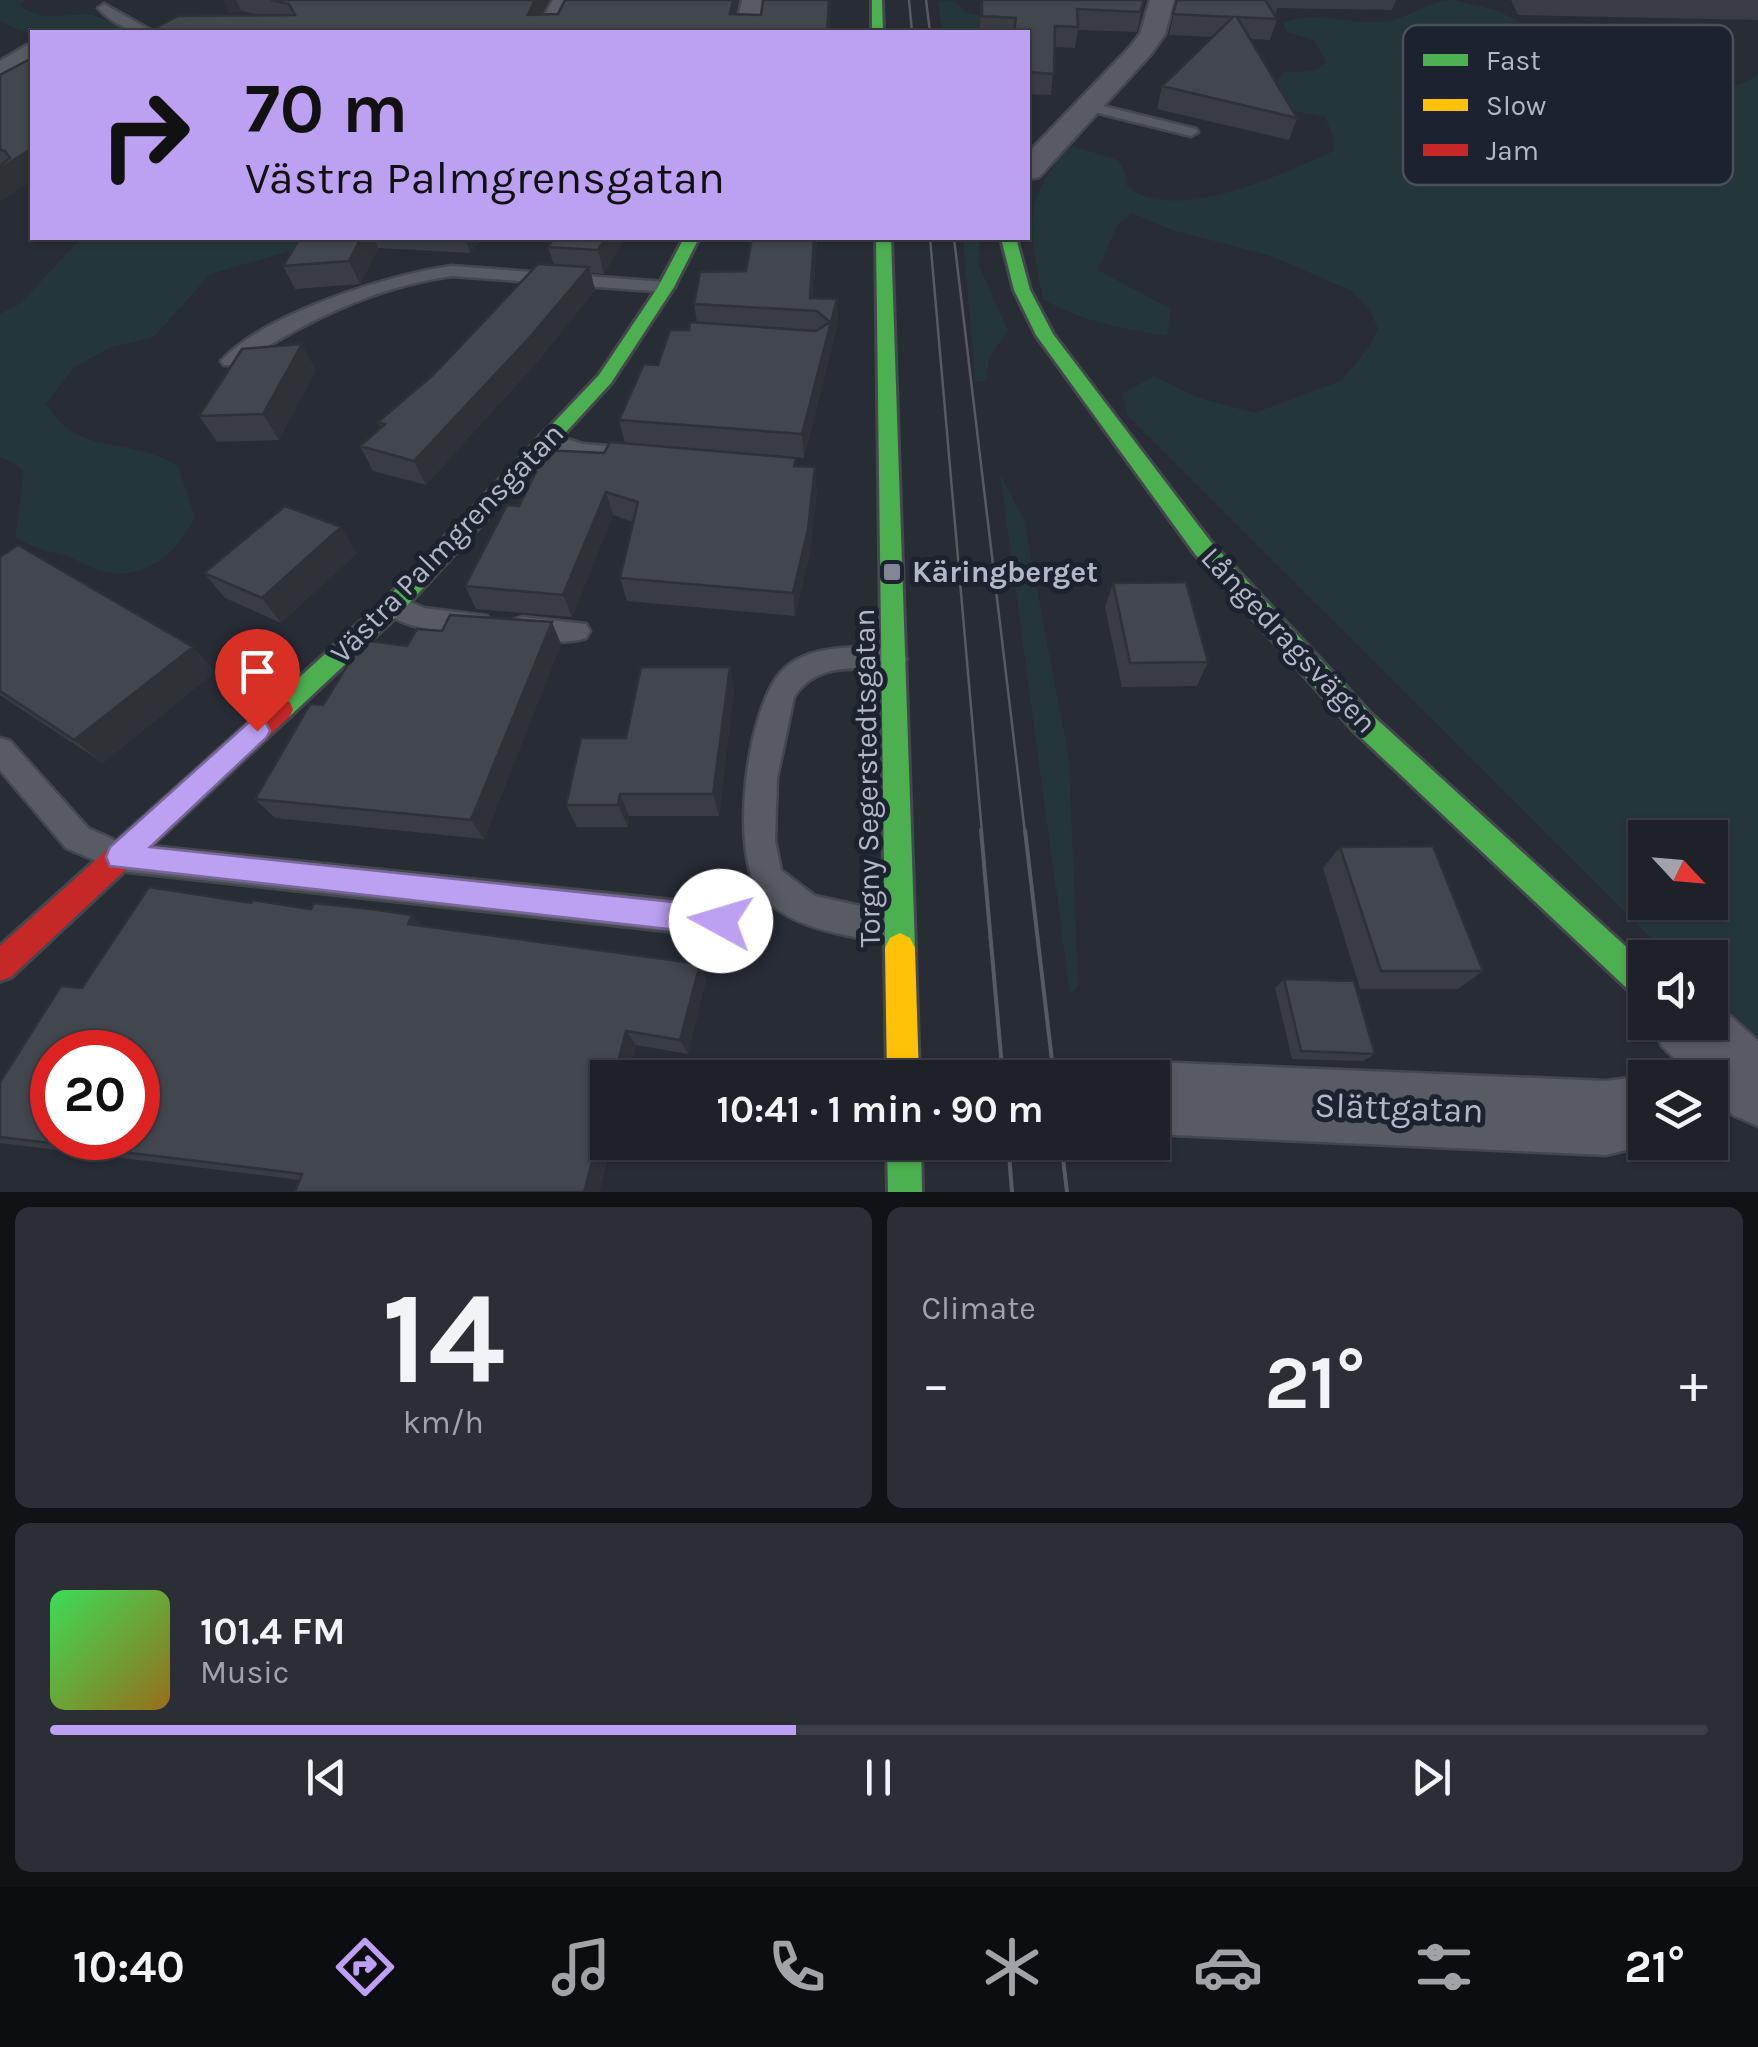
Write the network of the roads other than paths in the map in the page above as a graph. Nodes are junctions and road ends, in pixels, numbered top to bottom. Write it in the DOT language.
graph roads {
  1 [pos="566,0"];
  2 [pos="754,0"];
  3 [pos="877,0"];
  4 [pos="1162,0"];
  5 [pos="104,8"];
  6 [pos="143,30"];
  7 [pos="548,30"];
  8 [pos="748,30"];
  9 [pos="878,30"];
  10 [pos="27,53"];
  11 [pos="0,74"];
  12 [pos="1087,106"];
  13 [pos="1191,132"];
  14 [pos="1030,168"];
  15 [pos="690,240"];
  16 [pos="883,240"];
  17 [pos="1009,240"];
  18 [pos="666,288"];
  19 [pos="231,361"];
  20 [pos="548,440"];
  21 [pos="658,457"];
  22 [pos="394,605"];
  23 [pos="577,631"];
  24 [pos="894,659"];
  25 [pos="0,750"];
  26 [pos="120,857"];
  27 [pos="721,921"];
  28 [pos="900,928"];
  29 [pos="0,966"];
  30 [pos="1628,968"];
  31 [pos="903,1060"];
  32 [pos="1170,1099"];
  33 [pos="1628,1115"];
  34 [pos="904,1160"];
  35 [pos="905,1192"];
  1 -- 7 [label="street"];
  2 -- 8 [label="street"];
  3 -- 9 [label="street"];
  4 -- 12 [label="street"];
  5 -- 6 [label="lane"];
  10 -- 11 [label="street"];
  12 -- 13 [label="lane"];
  12 -- 14 [label="street"];
  15 -- 18 [label="street, Västra Palmgrensgatan"];
  16 -- 24 [label="street, Torgny Segerstedtsgatan"];
  17 -- 30 [label="street, Långedragsvägen"];
  18 -- 19 [label="lane"];
  18 -- 20 [label="street, Västra Palmgrensgatan"];
  20 -- 21 [label="lane"];
  20 -- 22 [label="street, Västra Palmgrensgatan"];
  22 -- 23 [label="lane"];
  22 -- 26 [label="street, Västra Palmgrensgatan"];
  24 -- 28 [label="street, Torgny Segerstedtsgatan"];
  24 -- 28 [label="lane"];
  25 -- 26 [label="lane"];
  26 -- 27 [label="lane"];
  26 -- 29 [label="street, Västra Palmgrensgatan"];
  28 -- 31 [label="street, Torgny Segerstedtsgatan"];
  32 -- 33 [label="street, Slättgatan"];
  34 -- 35 [label="street"];
}
